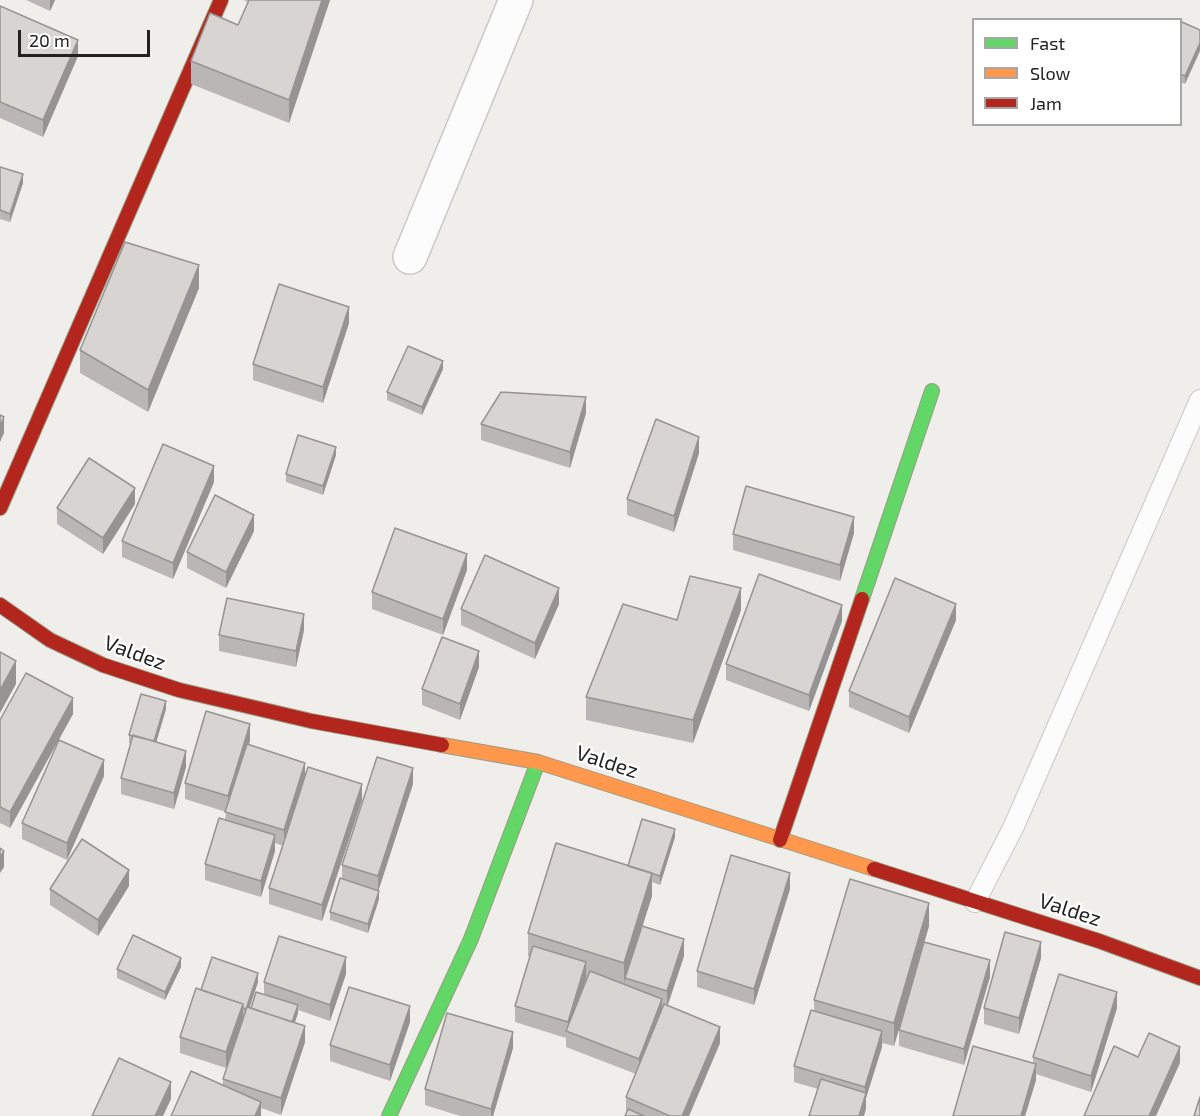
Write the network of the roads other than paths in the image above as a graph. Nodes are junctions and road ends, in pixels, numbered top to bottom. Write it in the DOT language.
graph roads {
  1 [pos="221,0"];
  2 [pos="516,0"];
  3 [pos="410,257"];
  4 [pos="932,391"];
  5 [pos="1200,400"];
  6 [pos="0,508"];
  7 [pos="0,605"];
  8 [pos="538,762"];
  9 [pos="780,840"];
  10 [pos="975,902"];
  11 [pos="1200,978"];
  12 [pos="390,1116"];
  1 -- 6 [label="street"];
  2 -- 3 [label="street"];
  4 -- 9 [label="street"];
  5 -- 10 [label="lane"];
  7 -- 8 [label="street, Valdez"];
  8 -- 9 [label="street, Valdez"];
  8 -- 12 [label="street"];
  9 -- 10 [label="street, Valdez"];
  10 -- 11 [label="street, Valdez"];
}
